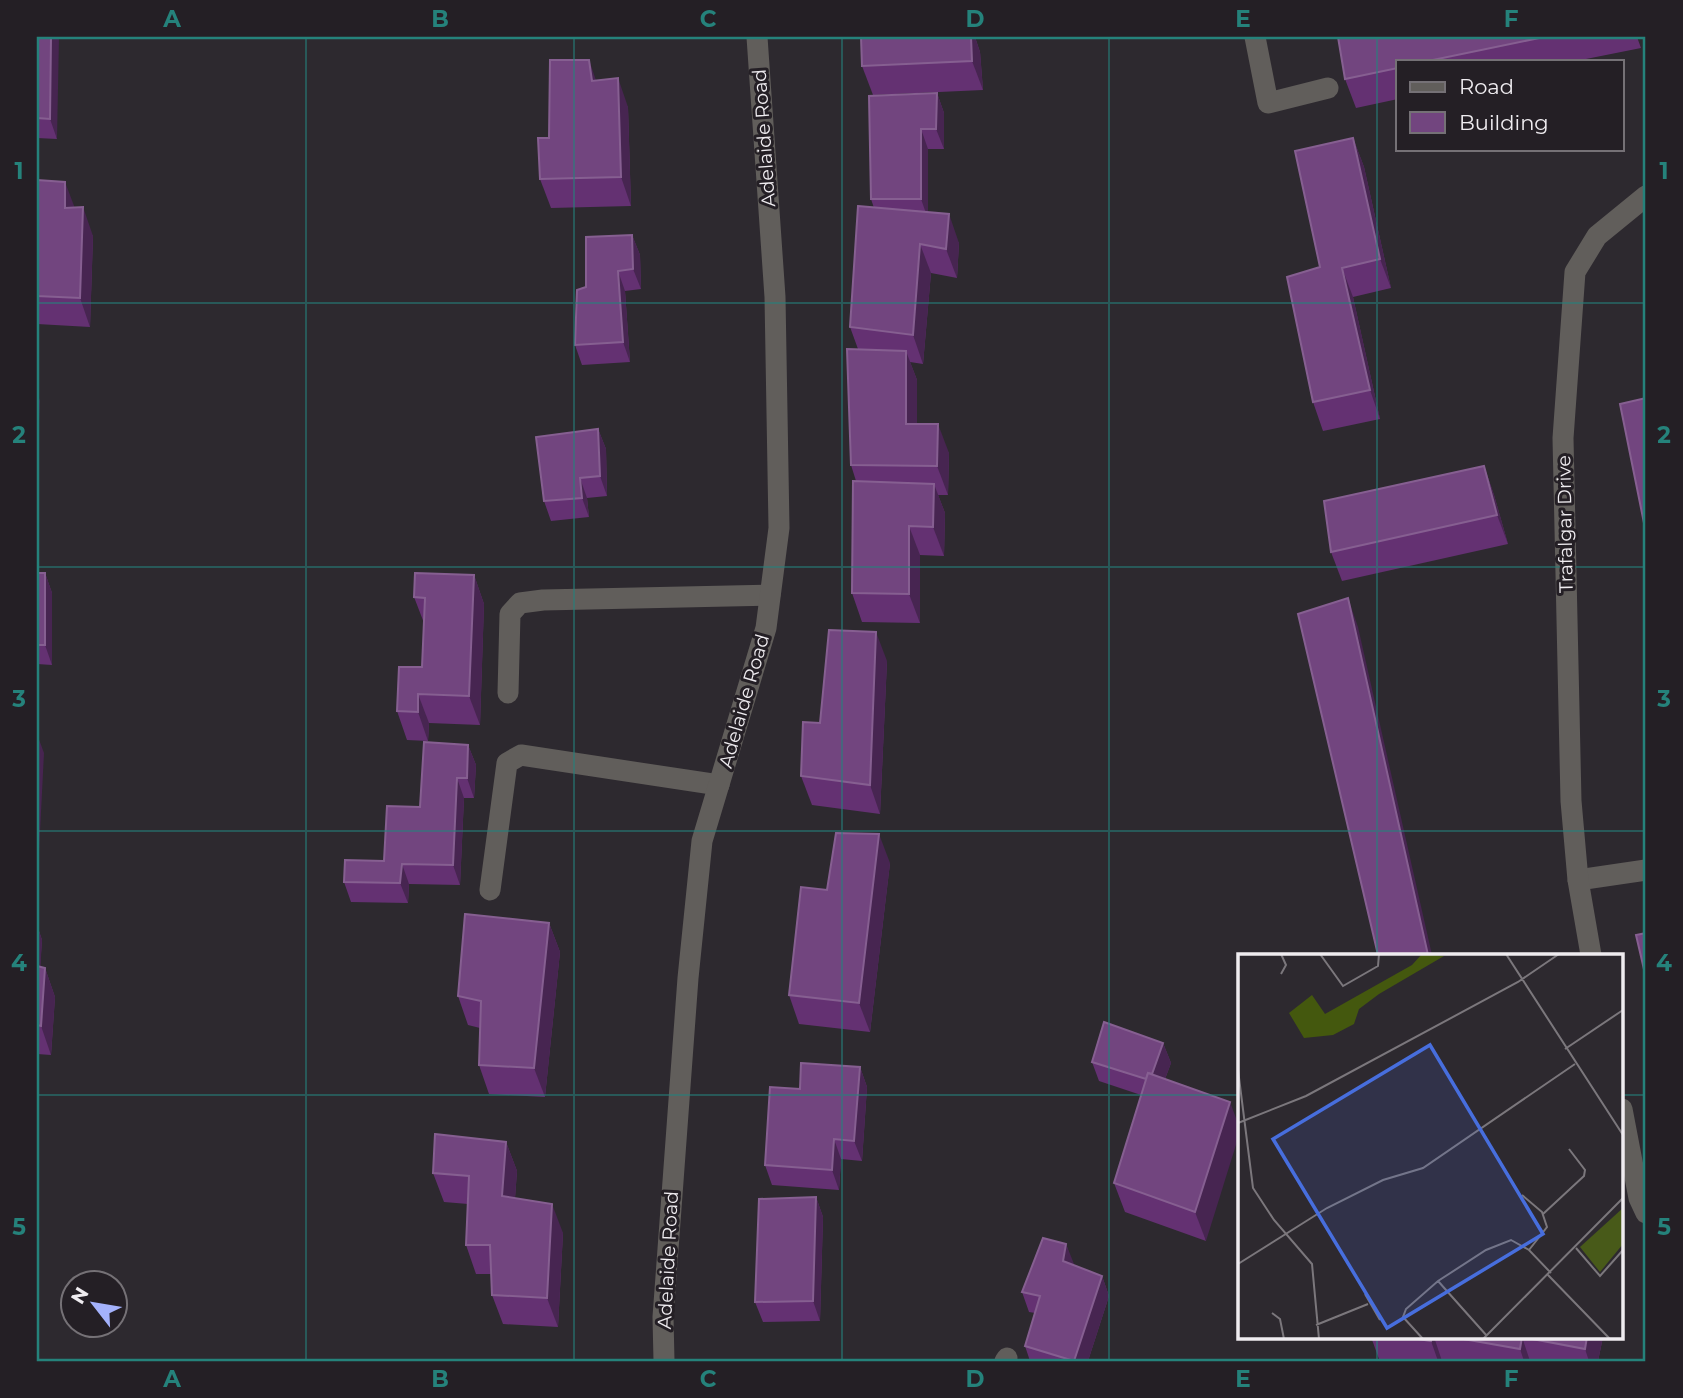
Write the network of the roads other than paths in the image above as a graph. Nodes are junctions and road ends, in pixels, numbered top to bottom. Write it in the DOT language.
graph roads {
  1 [pos="757,37"];
  2 [pos="1255,37"];
  3 [pos="1328,88"];
  4 [pos="1646,196"];
  5 [pos="770,595"];
  6 [pos="508,692"];
  7 [pos="719,785"];
  8 [pos="1646,870"];
  9 [pos="1578,880"];
  10 [pos="490,890"];
  11 [pos="1591,954"];
  12 [pos="1624,1119"];
  13 [pos="1646,1213"];
  14 [pos="664,1361"];
  1 -- 5 [label="street, Adelaide Road"];
  2 -- 3 [label="street"];
  4 -- 9 [label="street, Trafalgar Drive"];
  5 -- 6 [label="street"];
  5 -- 7 [label="street, Adelaide Road"];
  7 -- 10 [label="street"];
  7 -- 14 [label="street, Adelaide Road"];
  8 -- 9 [label="street"];
  9 -- 11 [label="street, Trafalgar Drive"];
  12 -- 13 [label="street"];
}
